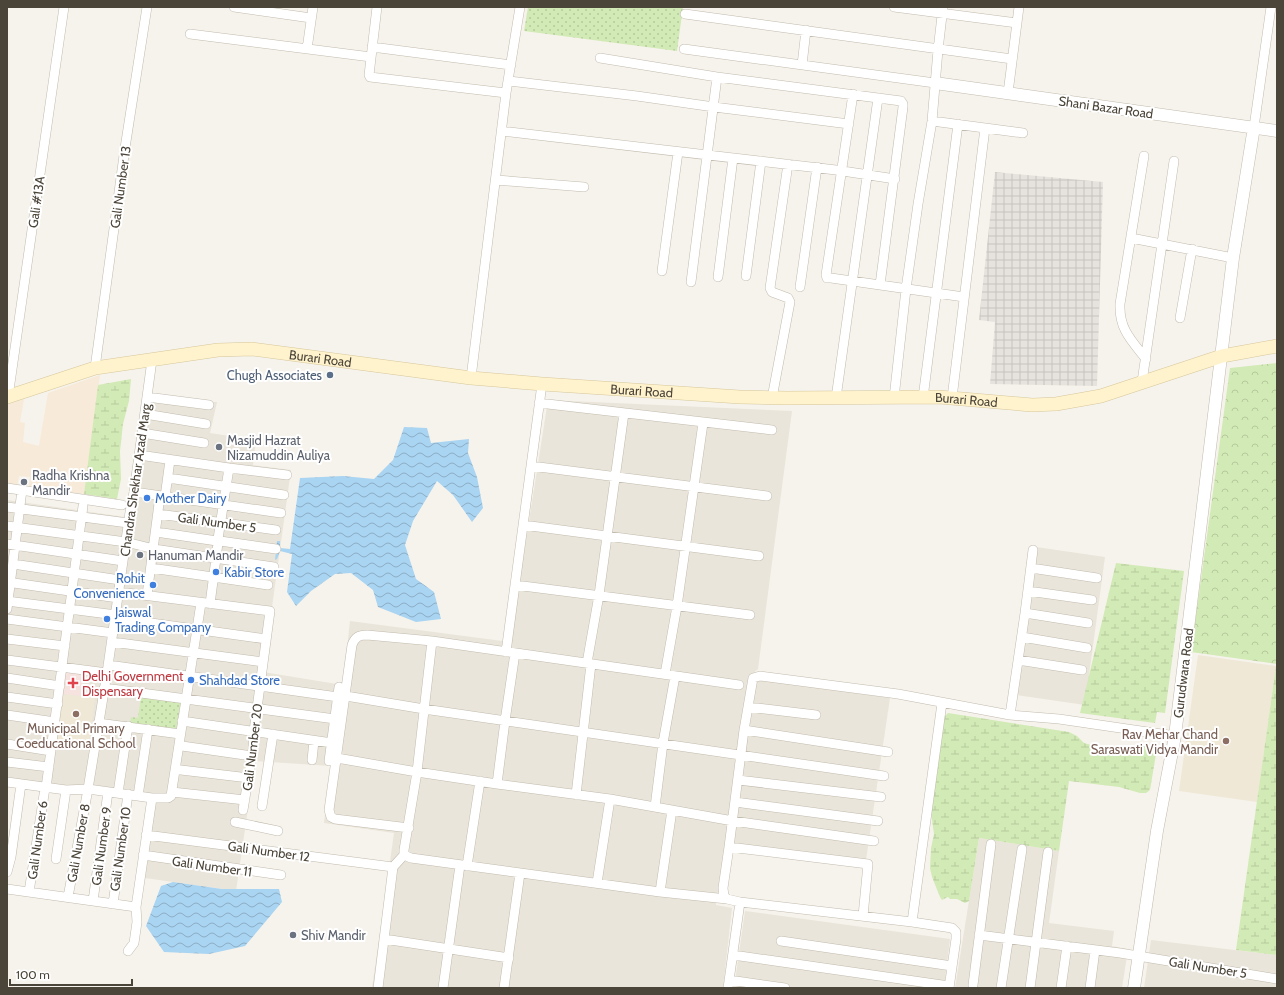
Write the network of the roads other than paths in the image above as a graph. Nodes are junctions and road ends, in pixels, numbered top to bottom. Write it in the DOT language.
graph roads {
  1 [pos="64,7"];
  2 [pos="147,7"];
  3 [pos="234,7"];
  4 [pos="313,7"];
  5 [pos="377,7"];
  6 [pos="520,7"];
  7 [pos="894,7"];
  8 [pos="1019,7"];
  9 [pos="1272,7"];
  10 [pos="942,10"];
  11 [pos="685,14"];
  12 [pos="311,18"];
  13 [pos="1016,23"];
  14 [pos="806,30"];
  15 [pos="190,34"];
  16 [pos="372,47"];
  17 [pos="307,49"];
  18 [pos="684,49"];
  19 [pos="938,50"];
  20 [pos="371,57"];
  21 [pos="600,58"];
  22 [pos="1012,59"];
  23 [pos="511,65"];
  24 [pos="802,65"];
  25 [pos="717,77"];
  26 [pos="509,81"];
  27 [pos="935,83"];
  28 [pos="506,93"];
  29 [pos="1008,93"];
  30 [pos="853,94"];
  31 [pos="878,98"];
  32 [pos="714,107"];
  33 [pos="932,121"];
  34 [pos="848,124"];
  35 [pos="958,124"];
  36 [pos="1254,127"];
  37 [pos="985,128"];
  38 [pos="502,131"];
  39 [pos="1277,131"];
  40 [pos="1024,133"];
  41 [pos="678,152"];
  42 [pos="707,155"];
  43 [pos="1144,156"];
  44 [pos="733,158"];
  45 [pos="762,161"];
  46 [pos="1174,162"];
  47 [pos="788,164"];
  48 [pos="817,167"];
  49 [pos="841,170"];
  50 [pos="867,174"];
  51 [pos="895,179"];
  52 [pos="496,180"];
  53 [pos="584,187"];
  54 [pos="1131,238"];
  55 [pos="1162,243"];
  56 [pos="1192,249"];
  57 [pos="1233,258"];
  58 [pos="662,271"];
  59 [pos="746,276"];
  60 [pos="718,277"];
  61 [pos="853,281"];
  62 [pos="691,282"];
  63 [pos="880,285"];
  64 [pos="800,288"];
  65 [pos="906,289"];
  66 [pos="936,293"];
  67 [pos="964,297"];
  68 [pos="1180,318"];
  69 [pos="1277,346"];
  70 [pos="1222,356"];
  71 [pos="1146,359"];
  72 [pos="152,360"];
  73 [pos="95,368"];
  74 [pos="472,378"];
  75 [pos="1142,382"];
  76 [pos="542,384"];
  77 [pos="7,397"];
  78 [pos="147,397"];
  79 [pos="772,398"];
  80 [pos="836,398"];
  81 [pos="894,398"];
  82 [pos="923,398"];
  83 [pos="952,398"];
  84 [pos="539,404"];
  85 [pos="210,405"];
  86 [pos="624,413"];
  87 [pos="145,414"];
  88 [pos="703,422"];
  89 [pos="206,424"];
  90 [pos="772,430"];
  91 [pos="142,433"];
  92 [pos="204,443"];
  93 [pos="139,455"];
  94 [pos="170,460"];
  95 [pos="531,466"];
  96 [pos="229,468"];
  97 [pos="286,475"];
  98 [pos="615,477"];
  99 [pos="168,478"];
  100 [pos="226,487"];
  101 [pos="693,487"];
  102 [pos="7,488"];
  103 [pos="22,490"];
  104 [pos="134,492"];
  105 [pos="284,495"];
  106 [pos="163,496"];
  107 [pos="768,496"];
  108 [pos="122,505"];
  109 [pos="223,505"];
  110 [pos="83,506"];
  111 [pos="7,507"];
  112 [pos="19,509"];
  113 [pos="281,513"];
  114 [pos="158,514"];
  115 [pos="82,517"];
  116 [pos="220,522"];
  117 [pos="128,523"];
  118 [pos="523,525"];
  119 [pos="12,527"];
  120 [pos="276,530"];
  121 [pos="156,532"];
  122 [pos="607,536"];
  123 [pos="79,537"];
  124 [pos="218,541"];
  125 [pos="126,542"];
  126 [pos="11,545"];
  127 [pos="686,546"];
  128 [pos="154,549"];
  129 [pos="276,549"];
  130 [pos="1033,550"];
  131 [pos="77,555"];
  132 [pos="760,556"];
  133 [pos="216,558"];
  134 [pos="123,561"];
  135 [pos="13,564"];
  136 [pos="274,567"];
  137 [pos="151,568"];
  138 [pos="1031,568"];
  139 [pos="74,573"];
  140 [pos="213,577"];
  141 [pos="1097,578"];
  142 [pos="120,580"];
  143 [pos="9,582"];
  144 [pos="268,585"];
  145 [pos="515,585"];
  146 [pos="1028,591"];
  147 [pos="72,592"];
  148 [pos="118,595"];
  149 [pos="147,595"];
  150 [pos="599,595"];
  151 [pos="1092,600"];
  152 [pos="7,603"];
  153 [pos="200,603"];
  154 [pos="210,604"];
  155 [pos="677,606"];
  156 [pos="70,609"];
  157 [pos="1025,613"];
  158 [pos="750,616"];
  159 [pos="115,617"];
  160 [pos="7,619"];
  161 [pos="1088,623"];
  162 [pos="67,627"];
  163 [pos="196,629"];
  164 [pos="112,637"];
  165 [pos="1022,637"];
  166 [pos="266,638"];
  167 [pos="7,639"];
  168 [pos="432,641"];
  169 [pos="65,646"];
  170 [pos="1087,648"];
  171 [pos="510,652"];
  172 [pos="193,653"];
  173 [pos="7,660"];
  174 [pos="1018,660"];
  175 [pos="263,662"];
  176 [pos="589,664"];
  177 [pos="63,667"];
  178 [pos="108,669"];
  179 [pos="1082,670"];
  180 [pos="670,675"];
  181 [pos="189,677"];
  182 [pos="7,678"];
  183 [pos="739,685"];
  184 [pos="60,686"];
  185 [pos="260,686"];
  186 [pos="339,687"];
  187 [pos="104,688"];
  188 [pos="7,697"];
  189 [pos="342,697"];
  190 [pos="186,699"];
  191 [pos="942,703"];
  192 [pos="58,704"];
  193 [pos="748,707"];
  194 [pos="257,709"];
  195 [pos="424,709"];
  196 [pos="1010,714"];
  197 [pos="7,715"];
  198 [pos="816,715"];
  199 [pos="335,719"];
  200 [pos="182,721"];
  201 [pos="505,721"];
  202 [pos="55,722"];
  203 [pos="98,723"];
  204 [pos="128,726"];
  205 [pos="148,729"];
  206 [pos="744,730"];
  207 [pos="254,731"];
  208 [pos="583,732"];
  209 [pos="180,734"];
  210 [pos="273,734"];
  211 [pos="1175,736"];
  212 [pos="314,740"];
  213 [pos="332,743"];
  214 [pos="663,743"];
  215 [pos="7,744"];
  216 [pos="182,746"];
  217 [pos="51,750"];
  218 [pos="888,752"];
  219 [pos="741,754"];
  220 [pos="252,756"];
  221 [pos="333,759"];
  222 [pos="312,760"];
  223 [pos="7,762"];
  224 [pos="49,767"];
  225 [pos="181,770"];
  226 [pos="417,772"];
  227 [pos="884,776"];
  228 [pos="249,778"];
  229 [pos="738,780"];
  230 [pos="480,781"];
  231 [pos="7,782"];
  232 [pos="21,784"];
  233 [pos="497,784"];
  234 [pos="45,788"];
  235 [pos="88,789"];
  236 [pos="66,790"];
  237 [pos="108,792"];
  238 [pos="172,792"];
  239 [pos="118,793"];
  240 [pos="128,794"];
  241 [pos="576,795"];
  242 [pos="138,796"];
  243 [pos="881,797"];
  244 [pos="152,798"];
  245 [pos="610,799"];
  246 [pos="245,800"];
  247 [pos="735,802"];
  248 [pos="262,806"];
  249 [pos="655,807"];
  250 [pos="243,810"];
  251 [pos="672,810"];
  252 [pos="733,821"];
  253 [pos="878,821"];
  254 [pos="235,822"];
  255 [pos="409,828"];
  256 [pos="278,831"];
  257 [pos="146,835"];
  258 [pos="874,842"];
  259 [pos="991,844"];
  260 [pos="730,847"];
  261 [pos="1022,849"];
  262 [pos="1048,852"];
  263 [pos="143,855"];
  264 [pos="404,855"];
  265 [pos="56,859"];
  266 [pos="464,865"];
  267 [pos="392,868"];
  268 [pos="7,872"];
  269 [pos="520,873"];
  270 [pos="281,875"];
  271 [pos="597,883"];
  272 [pos="7,889"];
  273 [pos="29,892"];
  274 [pos="660,892"];
  275 [pos="68,898"];
  276 [pos="727,899"];
  277 [pos="93,901"];
  278 [pos="740,902"];
  279 [pos="113,904"];
  280 [pos="136,907"];
  281 [pos="863,916"];
  282 [pos="912,922"];
  283 [pos="980,935"];
  284 [pos="1008,938"];
  285 [pos="384,939"];
  286 [pos="781,941"];
  287 [pos="1036,942"];
  288 [pos="1067,946"];
  289 [pos="449,949"];
  290 [pos="1095,950"];
  291 [pos="128,951"];
  292 [pos="733,955"];
  293 [pos="1139,956"];
  294 [pos="509,958"];
  295 [pos="952,966"];
  296 [pos="1277,979"];
  297 [pos="729,984"];
  298 [pos="972,985"];
  299 [pos="949,987"];
  300 [pos="378,988"];
  301 [pos="443,988"];
  302 [pos="504,988"];
  303 [pos="785,988"];
  304 [pos="1001,988"];
  305 [pos="1030,988"];
  306 [pos="1061,988"];
  307 [pos="1090,988"];
  308 [pos="1134,988"];
  1 -- 77 [label="street, Gali #13A"];
  2 -- 73 [label="street, Gali Number 13"];
  3 -- 12 [label="street"];
  4 -- 12 [label="street"];
  5 -- 16 [label="street"];
  6 -- 23 [label="street"];
  7 -- 10 [label="street"];
  8 -- 13 [label="street"];
  9 -- 36 [label="street"];
  10 -- 13 [label="street"];
  10 -- 19 [label="street"];
  11 -- 14 [label="street"];
  12 -- 17 [label="street"];
  13 -- 22 [label="street"];
  14 -- 19 [label="street"];
  14 -- 24 [label="street"];
  15 -- 17 [label="street"];
  16 -- 20 [label="street"];
  16 -- 23 [label="street"];
  17 -- 20 [label="street"];
  18 -- 24 [label="street"];
  19 -- 22 [label="street"];
  19 -- 27 [label="street"];
  20 -- 28 [label="street"];
  21 -- 25 [label="street"];
  22 -- 29 [label="street"];
  23 -- 26 [label="street"];
  24 -- 27 [label="street"];
  25 -- 30 [label="street"];
  25 -- 32 [label="street"];
  26 -- 28 [label="street"];
  26 -- 32 [label="street"];
  27 -- 29 [label="street, Shani Bazar Road"];
  27 -- 33 [label="street"];
  28 -- 38 [label="street"];
  29 -- 36 [label="street, Shani Bazar Road"];
  30 -- 31 [label="street"];
  30 -- 34 [label="street"];
  31 -- 50 [label="street"];
  31 -- 51 [label="street"];
  32 -- 34 [label="street"];
  32 -- 42 [label="street"];
  33 -- 35 [label="street"];
  33 -- 65 [label="street"];
  34 -- 49 [label="street"];
  35 -- 37 [label="street"];
  35 -- 66 [label="street"];
  36 -- 39 [label="street, Shani Bazar Road"];
  36 -- 57 [label="street, Gurudwara Road"];
  37 -- 40 [label="street"];
  37 -- 67 [label="street"];
  38 -- 41 [label="street"];
  38 -- 52 [label="street"];
  41 -- 42 [label="street"];
  41 -- 58 [label="street"];
  42 -- 44 [label="street"];
  42 -- 62 [label="street"];
  43 -- 54 [label="street"];
  44 -- 45 [label="street"];
  44 -- 60 [label="street"];
  45 -- 47 [label="street"];
  45 -- 59 [label="street"];
  46 -- 55 [label="street"];
  47 -- 48 [label="street"];
  47 -- 79 [label="street"];
  48 -- 49 [label="street"];
  48 -- 64 [label="street"];
  49 -- 50 [label="street"];
  49 -- 61 [label="street"];
  50 -- 51 [label="street"];
  50 -- 61 [label="street"];
  51 -- 63 [label="street"];
  52 -- 53 [label="street"];
  52 -- 74 [label="street"];
  54 -- 55 [label="street"];
  54 -- 71 [label="street"];
  55 -- 56 [label="street"];
  55 -- 71 [label="street"];
  56 -- 57 [label="street"];
  56 -- 68 [label="street"];
  57 -- 70 [label="street, Gurudwara Road"];
  61 -- 63 [label="street"];
  61 -- 80 [label="street"];
  63 -- 65 [label="street"];
  65 -- 66 [label="street"];
  65 -- 81 [label="street"];
  66 -- 67 [label="street"];
  66 -- 82 [label="street"];
  67 -- 83 [label="street"];
  69 -- 70 [label="main road, Burari Road"];
  70 -- 75 [label="main road, Burari Road"];
  70 -- 211 [label="street, Gurudwara Road"];
  71 -- 75 [label="street"];
  72 -- 73 [label="main road, Burari Road"];
  72 -- 74 [label="main road, Burari Road"];
  72 -- 78 [label="street, Chandra Shekhar Azad Marg"];
  73 -- 77 [label="main road, Burari Road"];
  74 -- 76 [label="main road, Burari Road"];
  75 -- 83 [label="main road, Burari Road"];
  76 -- 79 [label="main road, Burari Road"];
  76 -- 84 [label="street"];
  78 -- 85 [label="street"];
  78 -- 87 [label="street, Chandra Shekhar Azad Marg"];
  79 -- 80 [label="main road, Burari Road"];
  80 -- 81 [label="main road, Burari Road"];
  81 -- 82 [label="main road, Burari Road"];
  82 -- 83 [label="main road, Burari Road"];
  84 -- 86 [label="street"];
  84 -- 95 [label="street"];
  86 -- 88 [label="street"];
  86 -- 98 [label="street"];
  87 -- 89 [label="street"];
  87 -- 91 [label="street, Chandra Shekhar Azad Marg"];
  88 -- 90 [label="street"];
  88 -- 101 [label="street"];
  91 -- 92 [label="street"];
  91 -- 93 [label="street, Chandra Shekhar Azad Marg"];
  93 -- 94 [label="street"];
  93 -- 104 [label="street, Chandra Shekhar Azad Marg"];
  94 -- 96 [label="street"];
  94 -- 99 [label="street"];
  95 -- 98 [label="street"];
  95 -- 118 [label="street"];
  96 -- 97 [label="street"];
  96 -- 100 [label="street"];
  98 -- 101 [label="street"];
  98 -- 122 [label="street"];
  99 -- 100 [label="street"];
  99 -- 106 [label="street"];
  100 -- 105 [label="street"];
  100 -- 109 [label="street"];
  101 -- 107 [label="street"];
  101 -- 127 [label="street"];
  102 -- 103 [label="street"];
  103 -- 108 [label="street"];
  103 -- 112 [label="street"];
  104 -- 106 [label="street"];
  104 -- 117 [label="street, Chandra Shekhar Azad Marg"];
  106 -- 109 [label="street"];
  106 -- 114 [label="street"];
  109 -- 113 [label="street"];
  109 -- 116 [label="street"];
  110 -- 115 [label="street, Gali Number 6"];
  111 -- 112 [label="street"];
  112 -- 115 [label="street"];
  112 -- 119 [label="street"];
  114 -- 116 [label="street, Gali Number 5"];
  114 -- 121 [label="street"];
  115 -- 117 [label="street"];
  115 -- 123 [label="street, Gali Number 6"];
  116 -- 120 [label="street, Gali Number 5"];
  116 -- 124 [label="street"];
  117 -- 125 [label="street, Chandra Shekhar Azad Marg"];
  118 -- 122 [label="street"];
  118 -- 145 [label="street"];
  119 -- 123 [label="street"];
  119 -- 126 [label="street"];
  121 -- 124 [label="street"];
  121 -- 128 [label="street"];
  122 -- 127 [label="street"];
  122 -- 150 [label="street"];
  123 -- 125 [label="street"];
  123 -- 131 [label="street, Gali Number 6"];
  124 -- 129 [label="street"];
  124 -- 133 [label="street"];
  125 -- 128 [label="street"];
  125 -- 134 [label="street, Chandra Shekhar Azad Marg"];
  126 -- 131 [label="street"];
  126 -- 135 [label="street"];
  127 -- 132 [label="street"];
  127 -- 155 [label="street"];
  128 -- 133 [label="street"];
  128 -- 137 [label="street"];
  130 -- 138 [label="street"];
  131 -- 134 [label="street"];
  131 -- 139 [label="street, Gali Number 6"];
  133 -- 136 [label="street"];
  133 -- 140 [label="street"];
  134 -- 142 [label="street, Chandra Shekhar Azad Marg"];
  135 -- 139 [label="street"];
  135 -- 143 [label="street"];
  137 -- 140 [label="street"];
  137 -- 149 [label="street"];
  138 -- 141 [label="street"];
  138 -- 146 [label="street"];
  139 -- 142 [label="street"];
  139 -- 147 [label="street, Gali Number 6"];
  140 -- 144 [label="street"];
  140 -- 154 [label="street"];
  142 -- 148 [label="street, Chandra Shekhar Azad Marg"];
  143 -- 147 [label="street"];
  143 -- 152 [label="street"];
  145 -- 150 [label="street"];
  145 -- 171 [label="street"];
  146 -- 151 [label="street"];
  146 -- 157 [label="street"];
  147 -- 148 [label="street"];
  147 -- 156 [label="street, Gali Number 6"];
  148 -- 149 [label="street"];
  148 -- 159 [label="street, Chandra Shekhar Azad Marg"];
  149 -- 153 [label="street"];
  150 -- 155 [label="street"];
  150 -- 176 [label="street"];
  152 -- 156 [label="street"];
  153 -- 154 [label="street"];
  153 -- 163 [label="street"];
  154 -- 166 [label="street, Gali Number 20"];
  155 -- 158 [label="street"];
  155 -- 180 [label="street"];
  156 -- 159 [label="street"];
  156 -- 162 [label="street, Gali Number 6"];
  157 -- 161 [label="street"];
  157 -- 165 [label="street"];
  159 -- 163 [label="street"];
  159 -- 164 [label="street, Chandra Shekhar Azad Marg"];
  160 -- 162 [label="street"];
  162 -- 164 [label="street"];
  162 -- 169 [label="street, Gali Number 6"];
  163 -- 166 [label="street"];
  163 -- 172 [label="street"];
  164 -- 172 [label="street"];
  164 -- 178 [label="street, Chandra Shekhar Azad Marg"];
  165 -- 170 [label="street"];
  165 -- 174 [label="street"];
  166 -- 175 [label="street, Gali Number 20"];
  167 -- 169 [label="street"];
  168 -- 171 [label="street"];
  168 -- 189 [label="street"];
  168 -- 195 [label="street"];
  169 -- 177 [label="street, Gali Number 6"];
  171 -- 176 [label="street"];
  171 -- 201 [label="street"];
  172 -- 175 [label="street"];
  172 -- 181 [label="street"];
  173 -- 177 [label="street"];
  174 -- 179 [label="street"];
  174 -- 196 [label="street"];
  175 -- 185 [label="street, Gali Number 20"];
  176 -- 180 [label="street"];
  176 -- 208 [label="street"];
  177 -- 178 [label="street"];
  177 -- 184 [label="street, Gali Number 6"];
  178 -- 181 [label="street"];
  178 -- 187 [label="street, Chandra Shekhar Azad Marg"];
  180 -- 183 [label="street"];
  180 -- 214 [label="street"];
  181 -- 185 [label="street"];
  181 -- 190 [label="street"];
  182 -- 184 [label="street"];
  184 -- 192 [label="street, Gali Number 6"];
  185 -- 189 [label="street"];
  185 -- 194 [label="street, Gali Number 20"];
  186 -- 189 [label="street"];
  187 -- 190 [label="street"];
  187 -- 203 [label="street, Chandra Shekhar Azad Marg"];
  188 -- 192 [label="street"];
  189 -- 195 [label="street"];
  189 -- 199 [label="street"];
  189 -- 221 [label="street"];
  190 -- 194 [label="street"];
  190 -- 200 [label="street"];
  191 -- 193 [label="street"];
  191 -- 196 [label="street"];
  191 -- 282 [label="street"];
  192 -- 202 [label="street, Gali Number 6"];
  193 -- 198 [label="street"];
  193 -- 206 [label="street"];
  194 -- 199 [label="street"];
  194 -- 207 [label="street, Gali Number 20"];
  195 -- 201 [label="street"];
  195 -- 226 [label="street"];
  196 -- 211 [label="street"];
  197 -- 202 [label="street"];
  199 -- 213 [label="street"];
  200 -- 207 [label="street"];
  200 -- 209 [label="street"];
  201 -- 208 [label="street"];
  201 -- 233 [label="street"];
  202 -- 217 [label="street, Gali Number 6"];
  203 -- 204 [label="street"];
  203 -- 235 [label="street, Chandra Shekhar Azad Marg"];
  204 -- 205 [label="street"];
  204 -- 239 [label="street"];
  205 -- 209 [label="street"];
  205 -- 242 [label="street"];
  206 -- 218 [label="street"];
  206 -- 219 [label="street"];
  207 -- 210 [label="street"];
  207 -- 220 [label="street, Gali Number 20"];
  208 -- 214 [label="street"];
  208 -- 241 [label="street"];
  209 -- 238 [label="street"];
  210 -- 212 [label="street"];
  210 -- 248 [label="street"];
  211 -- 293 [label="street, Gurudwara Road"];
  212 -- 213 [label="street"];
  212 -- 222 [label="street"];
  213 -- 221 [label="street"];
  214 -- 219 [label="street"];
  214 -- 249 [label="street"];
  215 -- 217 [label="street"];
  216 -- 220 [label="street"];
  217 -- 224 [label="street, Gali Number 6"];
  219 -- 227 [label="street"];
  219 -- 229 [label="street"];
  220 -- 228 [label="street, Gali Number 20"];
  221 -- 226 [label="street"];
  221 -- 255 [label="street"];
  223 -- 224 [label="street"];
  224 -- 234 [label="street, Gali Number 6"];
  225 -- 228 [label="street"];
  226 -- 230 [label="street"];
  226 -- 255 [label="street"];
  228 -- 246 [label="street, Gali Number 20"];
  229 -- 243 [label="street"];
  229 -- 247 [label="street"];
  230 -- 233 [label="street"];
  230 -- 266 [label="street"];
  231 -- 232 [label="street"];
  232 -- 234 [label="street"];
  232 -- 268 [label="street"];
  233 -- 241 [label="street"];
  234 -- 236 [label="street"];
  234 -- 273 [label="street, Gali Number 6"];
  235 -- 236 [label="street"];
  235 -- 237 [label="street"];
  235 -- 275 [label="street, Gali Number 8"];
  236 -- 265 [label="street"];
  237 -- 239 [label="street"];
  237 -- 277 [label="street, Gali Number 9"];
  238 -- 244 [label="street"];
  238 -- 246 [label="street"];
  239 -- 240 [label="street"];
  240 -- 242 [label="street"];
  240 -- 279 [label="street, Gali Number 10"];
  241 -- 245 [label="street"];
  242 -- 244 [label="street"];
  244 -- 257 [label="street"];
  245 -- 249 [label="street"];
  245 -- 271 [label="street"];
  246 -- 250 [label="street, Gali Number 20"];
  247 -- 252 [label="street"];
  247 -- 253 [label="street"];
  249 -- 251 [label="street"];
  251 -- 252 [label="street"];
  251 -- 274 [label="street"];
  252 -- 258 [label="street"];
  252 -- 260 [label="street"];
  254 -- 256 [label="street"];
  255 -- 264 [label="street"];
  257 -- 263 [label="street"];
  257 -- 267 [label="street, Gali Number 12"];
  259 -- 283 [label="street"];
  260 -- 276 [label="street"];
  260 -- 281 [label="street"];
  261 -- 284 [label="street"];
  262 -- 287 [label="street"];
  263 -- 270 [label="street, Gali Number 11"];
  263 -- 280 [label="street"];
  264 -- 266 [label="street"];
  264 -- 267 [label="street"];
  266 -- 269 [label="street"];
  266 -- 289 [label="street"];
  267 -- 285 [label="street"];
  269 -- 271 [label="street"];
  269 -- 294 [label="street"];
  271 -- 274 [label="street"];
  272 -- 273 [label="street"];
  273 -- 275 [label="street"];
  274 -- 276 [label="street"];
  275 -- 277 [label="street"];
  276 -- 278 [label="street"];
  277 -- 279 [label="street"];
  278 -- 281 [label="street"];
  278 -- 292 [label="street"];
  279 -- 280 [label="street"];
  280 -- 291 [label="street"];
  281 -- 282 [label="street"];
  282 -- 295 [label="street"];
  283 -- 284 [label="street, Gali Number 5"];
  283 -- 298 [label="street"];
  284 -- 287 [label="street, Gali Number 5"];
  284 -- 304 [label="street"];
  285 -- 289 [label="street"];
  285 -- 300 [label="street"];
  286 -- 295 [label="street"];
  287 -- 288 [label="street, Gali Number 5"];
  287 -- 305 [label="street"];
  288 -- 290 [label="street, Gali Number 5"];
  288 -- 306 [label="street"];
  289 -- 294 [label="street"];
  289 -- 301 [label="street"];
  290 -- 293 [label="street, Gali Number 5"];
  290 -- 307 [label="street"];
  292 -- 297 [label="street"];
  292 -- 299 [label="street"];
  293 -- 296 [label="street, Gali Number 5"];
  293 -- 308 [label="street, Gurudwara Road"];
  294 -- 302 [label="street"];
  295 -- 299 [label="street"];
  297 -- 303 [label="street"];
}
